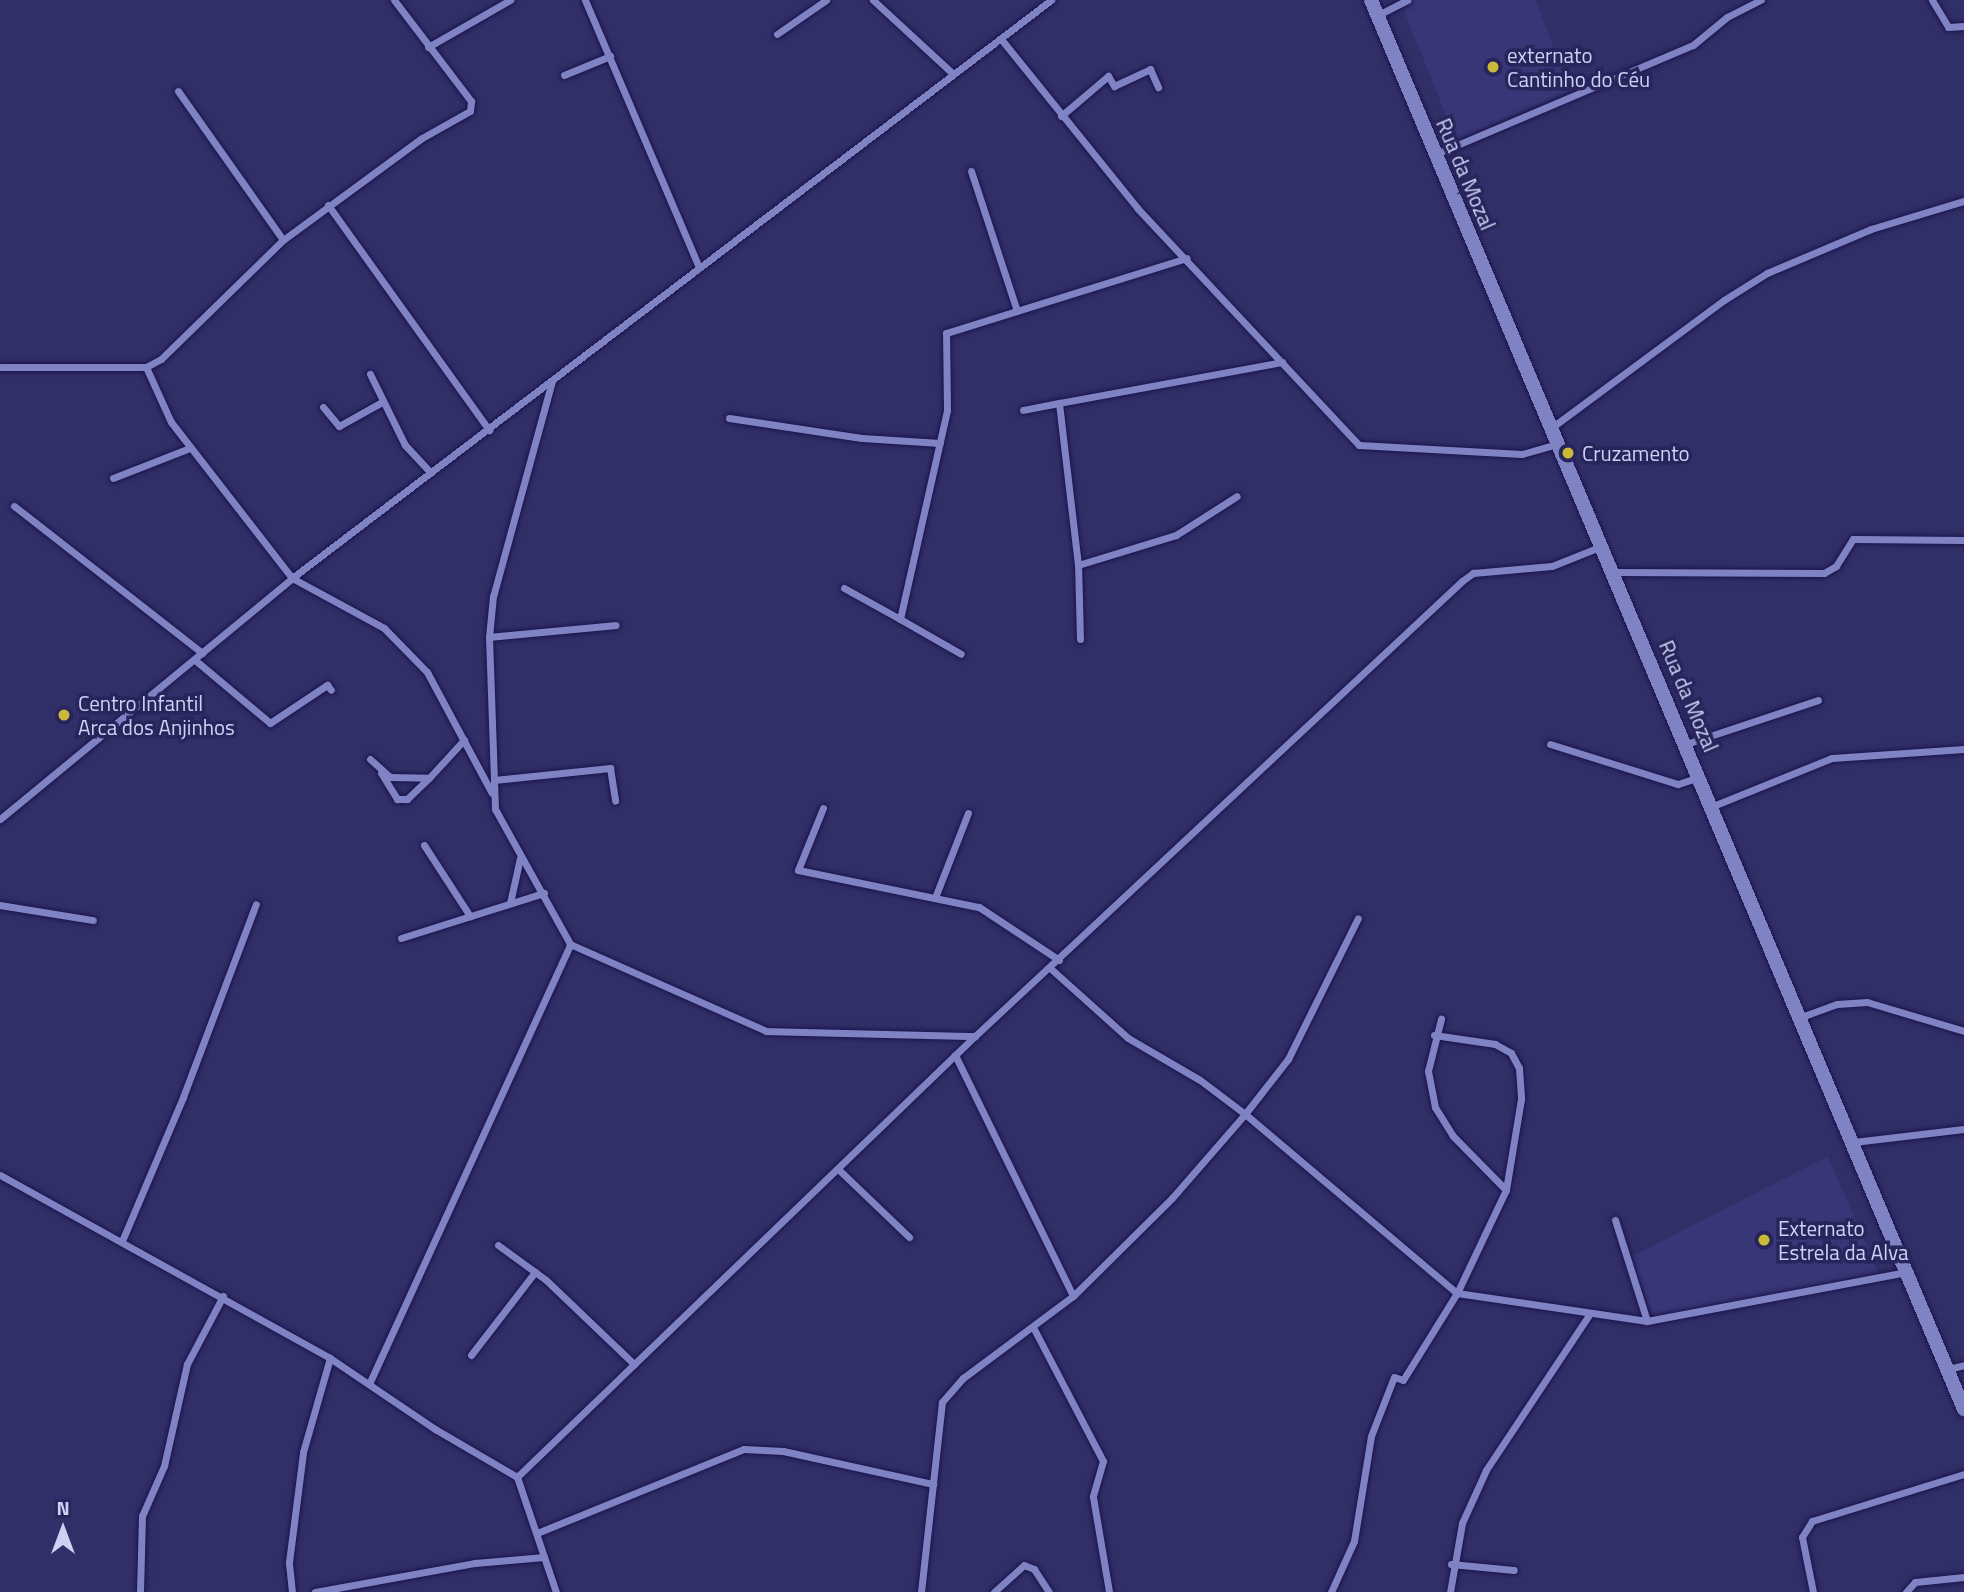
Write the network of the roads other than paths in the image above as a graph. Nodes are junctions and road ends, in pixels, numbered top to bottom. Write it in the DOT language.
graph roads {
  1 [pos="394,0"];
  2 [pos="510,0"];
  3 [pos="585,0"];
  4 [pos="826,0"];
  5 [pos="873,0"];
  6 [pos="1051,0"];
  7 [pos="1371,0"];
  8 [pos="1407,0"];
  9 [pos="1761,0"];
  10 [pos="1932,0"];
  11 [pos="1378,15"];
  12 [pos="1964,26"];
  13 [pos="777,34"];
  14 [pos="1001,39"];
  15 [pos="428,47"];
  16 [pos="610,56"];
  17 [pos="951,72"];
  18 [pos="564,75"];
  19 [pos="1158,87"];
  20 [pos="178,91"];
  21 [pos="1061,116"];
  22 [pos="1435,155"];
  23 [pos="971,171"];
  24 [pos="1964,201"];
  25 [pos="328,205"];
  26 [pos="283,240"];
  27 [pos="1187,258"];
  28 [pos="698,265"];
  29 [pos="1017,311"];
  30 [pos="1282,362"];
  31 [pos="0,367"];
  32 [pos="146,367"];
  33 [pos="370,374"];
  34 [pos="553,380"];
  35 [pos="382,402"];
  36 [pos="1059,403"];
  37 [pos="323,407"];
  38 [pos="1023,410"];
  39 [pos="729,418"];
  40 [pos="1550,428"];
  41 [pos="489,430"];
  42 [pos="940,443"];
  43 [pos="1558,444"];
  44 [pos="190,448"];
  45 [pos="431,473"];
  46 [pos="113,478"];
  47 [pos="1237,496"];
  48 [pos="14,506"];
  49 [pos="1964,540"];
  50 [pos="1602,546"];
  51 [pos="1078,565"];
  52 [pos="1613,572"];
  53 [pos="292,578"];
  54 [pos="844,588"];
  55 [pos="900,619"];
  56 [pos="615,625"];
  57 [pos="489,637"];
  58 [pos="1080,639"];
  59 [pos="202,653"];
  60 [pos="961,654"];
  61 [pos="195,660"];
  62 [pos="331,690"];
  63 [pos="1818,700"];
  64 [pos="464,740"];
  65 [pos="1550,744"];
  66 [pos="1686,744"];
  67 [pos="1964,749"];
  68 [pos="370,759"];
  69 [pos="380,772"];
  70 [pos="1700,777"];
  71 [pos="429,778"];
  72 [pos="494,780"];
  73 [pos="495,797"];
  74 [pos="615,802"];
  75 [pos="1713,806"];
  76 [pos="823,808"];
  77 [pos="968,813"];
  78 [pos="0,820"];
  79 [pos="424,845"];
  80 [pos="521,857"];
  81 [pos="544,893"];
  82 [pos="936,895"];
  83 [pos="510,902"];
  84 [pos="256,904"];
  85 [pos="0,905"];
  86 [pos="470,916"];
  87 [pos="1358,918"];
  88 [pos="93,920"];
  89 [pos="401,938"];
  90 [pos="570,944"];
  91 [pos="1059,960"];
  92 [pos="1050,968"];
  93 [pos="1801,1017"];
  94 [pos="1441,1019"];
  95 [pos="1964,1031"];
  96 [pos="1434,1035"];
  97 [pos="975,1036"];
  98 [pos="955,1055"];
  99 [pos="1245,1114"];
  100 [pos="1964,1129"];
  101 [pos="1853,1142"];
  102 [pos="839,1170"];
  103 [pos="0,1175"];
  104 [pos="1506,1190"];
  105 [pos="1615,1220"];
  106 [pos="909,1237"];
  107 [pos="122,1241"];
  108 [pos="498,1245"];
  109 [pos="535,1272"];
  110 [pos="1906,1272"];
  111 [pos="1457,1293"];
  112 [pos="223,1296"];
  113 [pos="1073,1296"];
  114 [pos="1589,1315"];
  115 [pos="1647,1321"];
  116 [pos="1034,1329"];
  117 [pos="471,1355"];
  118 [pos="330,1358"];
  119 [pos="634,1364"];
  120 [pos="1964,1365"];
  121 [pos="1948,1369"];
  122 [pos="369,1384"];
  123 [pos="1964,1409"];
  124 [pos="1964,1474"];
  125 [pos="517,1477"];
  126 [pos="933,1484"];
  127 [pos="537,1533"];
  128 [pos="544,1557"];
  129 [pos="1451,1564"];
  130 [pos="1514,1570"];
  131 [pos="1964,1577"];
  132 [pos="140,1592"];
  133 [pos="292,1592"];
  134 [pos="315,1592"];
  135 [pos="556,1592"];
  136 [pos="921,1592"];
  137 [pos="994,1592"];
  138 [pos="1049,1592"];
  139 [pos="1109,1592"];
  140 [pos="1331,1592"];
  141 [pos="1450,1592"];
  142 [pos="1813,1592"];
  143 [pos="1906,1592"];
  1 -- 15 [label="street"];
  2 -- 15 [label="street"];
  3 -- 16 [label="street"];
  4 -- 13 [label="street"];
  5 -- 17 [label="street"];
  6 -- 14 [label="street"];
  7 -- 11 [label="main road, Rua da Mozal"];
  8 -- 11 [label="street"];
  9 -- 22 [label="street"];
  10 -- 12 [label="street"];
  11 -- 22 [label="main road, Rua da Mozal"];
  14 -- 17 [label="street"];
  14 -- 21 [label="street"];
  15 -- 25 [label="street"];
  16 -- 18 [label="street"];
  16 -- 28 [label="street"];
  17 -- 28 [label="street"];
  19 -- 21 [label="street"];
  20 -- 26 [label="street"];
  21 -- 27 [label="street"];
  22 -- 40 [label="main road, Rua da Mozal"];
  23 -- 29 [label="street"];
  24 -- 40 [label="street"];
  25 -- 26 [label="street"];
  25 -- 41 [label="street"];
  26 -- 32 [label="street"];
  27 -- 29 [label="street"];
  27 -- 30 [label="street"];
  28 -- 34 [label="street"];
  29 -- 42 [label="street"];
  30 -- 36 [label="street"];
  30 -- 43 [label="street"];
  31 -- 32 [label="street"];
  32 -- 44 [label="street"];
  33 -- 35 [label="street"];
  34 -- 41 [label="street"];
  34 -- 57 [label="street"];
  35 -- 37 [label="street"];
  35 -- 45 [label="street"];
  36 -- 38 [label="street"];
  36 -- 51 [label="street"];
  39 -- 42 [label="street"];
  40 -- 43 [label="main road, Rua da Mozal"];
  41 -- 45 [label="street"];
  42 -- 55 [label="street"];
  43 -- 50 [label="main road, Rua da Mozal"];
  44 -- 46 [label="street"];
  44 -- 53 [label="street"];
  45 -- 53 [label="street"];
  47 -- 51 [label="street"];
  48 -- 59 [label="street"];
  49 -- 52 [label="street"];
  50 -- 52 [label="main road, Rua da Mozal"];
  50 -- 91 [label="street"];
  51 -- 58 [label="street"];
  52 -- 66 [label="main road, Rua da Mozal"];
  53 -- 59 [label="street"];
  53 -- 64 [label="street"];
  54 -- 55 [label="street"];
  55 -- 60 [label="street"];
  56 -- 57 [label="street"];
  57 -- 72 [label="street"];
  59 -- 61 [label="street"];
  61 -- 62 [label="street"];
  61 -- 78 [label="street"];
  63 -- 66 [label="street"];
  64 -- 71 [label="street"];
  64 -- 73 [label="street"];
  65 -- 70 [label="street"];
  66 -- 70 [label="main road, Rua da Mozal"];
  67 -- 75 [label="street"];
  68 -- 69 [label="street"];
  69 -- 71 [label="street"];
  69 -- 71 [label="street"];
  70 -- 75 [label="main road, Rua da Mozal"];
  72 -- 73 [label="street"];
  72 -- 74 [label="street"];
  73 -- 80 [label="street"];
  75 -- 93 [label="main road, Rua da Mozal"];
  76 -- 82 [label="street"];
  77 -- 82 [label="street"];
  79 -- 86 [label="street"];
  80 -- 81 [label="street"];
  80 -- 83 [label="street"];
  81 -- 83 [label="street"];
  81 -- 90 [label="street"];
  82 -- 91 [label="street"];
  83 -- 86 [label="street"];
  84 -- 107 [label="street"];
  85 -- 88 [label="street"];
  86 -- 89 [label="street"];
  87 -- 99 [label="street"];
  90 -- 97 [label="street"];
  90 -- 122 [label="street"];
  91 -- 92 [label="street"];
  92 -- 97 [label="street"];
  92 -- 99 [label="street"];
  93 -- 95 [label="street"];
  93 -- 101 [label="main road, Rua da Mozal"];
  94 -- 96 [label="street"];
  96 -- 104 [label="street"];
  96 -- 104 [label="street"];
  97 -- 98 [label="street"];
  98 -- 102 [label="street"];
  98 -- 113 [label="street"];
  99 -- 111 [label="street"];
  99 -- 113 [label="street"];
  100 -- 101 [label="street"];
  101 -- 110 [label="main road, Rua da Mozal"];
  102 -- 106 [label="street"];
  102 -- 119 [label="street"];
  103 -- 107 [label="street"];
  104 -- 111 [label="street"];
  105 -- 115 [label="street"];
  107 -- 112 [label="street"];
  108 -- 109 [label="street"];
  109 -- 117 [label="street"];
  109 -- 119 [label="street"];
  110 -- 115 [label="street"];
  110 -- 121 [label="main road, Rua da Mozal"];
  111 -- 114 [label="street"];
  111 -- 140 [label="street"];
  112 -- 118 [label="street"];
  112 -- 132 [label="street"];
  113 -- 116 [label="street"];
  114 -- 115 [label="street"];
  114 -- 129 [label="street"];
  116 -- 126 [label="street"];
  116 -- 139 [label="street"];
  118 -- 122 [label="street"];
  118 -- 133 [label="street"];
  119 -- 125 [label="street"];
  120 -- 121 [label="street"];
  121 -- 123 [label="main road, Rua da Mozal"];
  122 -- 125 [label="street"];
  124 -- 142 [label="street"];
  125 -- 127 [label="street"];
  126 -- 127 [label="street"];
  126 -- 136 [label="street"];
  127 -- 128 [label="street"];
  128 -- 134 [label="street"];
  128 -- 135 [label="street"];
  129 -- 130 [label="street"];
  129 -- 141 [label="street"];
  131 -- 143 [label="street"];
  137 -- 138 [label="street"];
}
